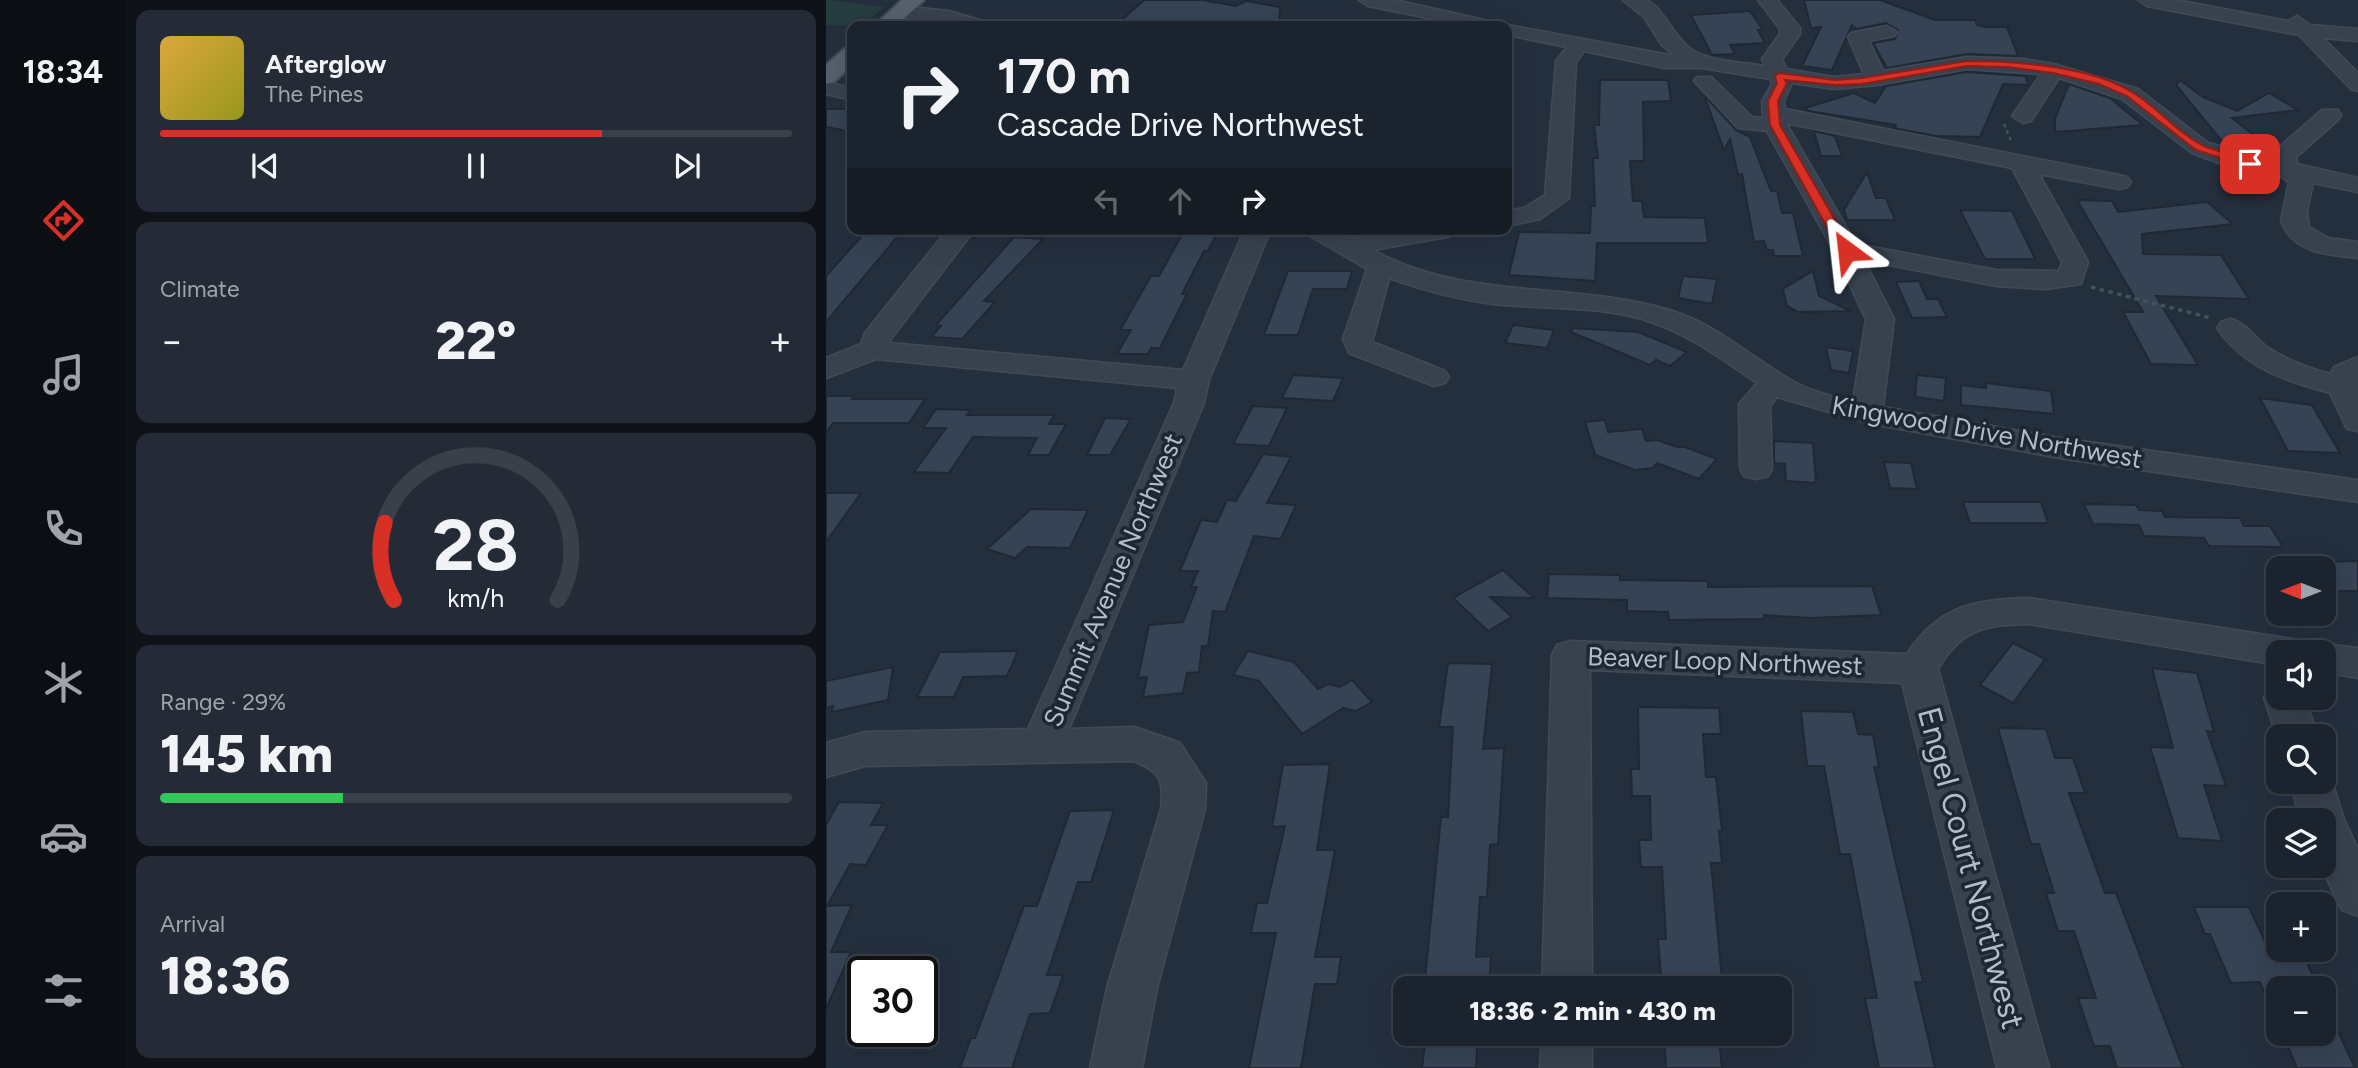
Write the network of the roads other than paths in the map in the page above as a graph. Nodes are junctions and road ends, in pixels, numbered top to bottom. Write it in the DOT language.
graph roads {
  1 [pos="1368,0"];
  2 [pos="1632,0"];
  3 [pos="1767,0"];
  4 [pos="2147,0"];
  5 [pos="2249,0"];
  6 [pos="907,6"];
  7 [pos="2196,10"];
  8 [pos="890,21"];
  9 [pos="962,21"];
  10 [pos="1470,21"];
  11 [pos="2171,29"];
  12 [pos="1512,30"];
  13 [pos="2304,30"];
  14 [pos="1888,32"];
  15 [pos="2358,35"];
  16 [pos="1579,45"];
  17 [pos="847,58"];
  18 [pos="2053,70"];
  19 [pos="1703,72"];
  20 [pos="1779,76"];
  21 [pos="826,77"];
  22 [pos="1877,79"];
  23 [pos="2358,85"];
  24 [pos="826,88"];
  25 [pos="847,93"];
  26 [pos="2330,115"];
  27 [pos="2023,116"];
  28 [pos="1774,120"];
  29 [pos="2023,166"];
  30 [pos="2294,174"];
  31 [pos="2119,182"];
  32 [pos="2358,185"];
  33 [pos="1512,217"];
  34 [pos="957,235"];
  35 [pos="1255,235"];
  36 [pos="1327,235"];
  37 [pos="1414,235"];
  38 [pos="1349,247"];
  39 [pos="2358,250"];
  40 [pos="1847,251"];
  41 [pos="1384,267"];
  42 [pos="2231,328"];
  43 [pos="876,348"];
  44 [pos="826,369"];
  45 [pos="1434,377"];
  46 [pos="2351,377"];
  47 [pos="1194,380"];
  48 [pos="1774,383"];
  49 [pos="1867,414"];
  50 [pos="2358,422"];
  51 [pos="1756,469"];
  52 [pos="2358,491"];
  53 [pos="2266,648"];
  54 [pos="2336,660"];
  55 [pos="2358,663"];
  56 [pos="1918,668"];
  57 [pos="1042,744"];
  58 [pos="826,760"];
  59 [pos="2336,850"];
  60 [pos="2358,896"];
  61 [pos="1567,976"];
  62 [pos="1567,1046"];
  63 [pos="1116,1068"];
  64 [pos="1566,1068"];
  65 [pos="2023,1068"];
  1 -- 10 [label="street"];
  2 -- 19 [label="street"];
  3 -- 20 [label="street"];
  4 -- 7 [label="street"];
  5 -- 13 [label="street"];
  6 -- 8 [label="main road"];
  6 -- 9 [label="street"];
  7 -- 11 [label="street"];
  7 -- 13 [label="street"];
  12 -- 16 [label="street"];
  13 -- 15 [label="street"];
  13 -- 23 [label="street"];
  14 -- 22 [label="street"];
  16 -- 19 [label="street"];
  16 -- 33 [label="street"];
  17 -- 21 [label="main road"];
  18 -- 22 [label="street"];
  18 -- 27 [label="street"];
  18 -- 30 [label="street"];
  19 -- 20 [label="street"];
  19 -- 28 [label="street"];
  20 -- 22 [label="street"];
  20 -- 28 [label="street"];
  24 -- 25 [label="street"];
  26 -- 30 [label="street"];
  28 -- 29 [label="street"];
  28 -- 40 [label="street"];
  29 -- 31 [label="street"];
  29 -- 40 [label="street"];
  30 -- 32 [label="street"];
  30 -- 39 [label="street"];
  34 -- 43 [label="street"];
  35 -- 47 [label="street, Summit Avenue Northwest"];
  36 -- 38 [label="street, Kingwood Drive Northwest"];
  37 -- 38 [label="street"];
  38 -- 41 [label="street, Kingwood Drive Northwest"];
  40 -- 49 [label="street"];
  41 -- 45 [label="street"];
  41 -- 48 [label="street, Kingwood Drive Northwest"];
  42 -- 46 [label="street"];
  43 -- 44 [label="street"];
  43 -- 47 [label="street"];
  46 -- 50 [label="street"];
  47 -- 57 [label="street, Summit Avenue Northwest"];
  48 -- 49 [label="street, Kingwood Drive Northwest"];
  48 -- 51 [label="street"];
  49 -- 52 [label="street, Kingwood Drive Northwest"];
  53 -- 56 [label="street"];
  54 -- 55 [label="street"];
  56 -- 61 [label="street, Beaver Loop Northwest"];
  56 -- 65 [label="street, Engel Court Northwest"];
  57 -- 58 [label="street"];
  57 -- 63 [label="street, Summit Avenue Northwest"];
  59 -- 60 [label="street"];
  62 -- 64 [label="street"];
}
